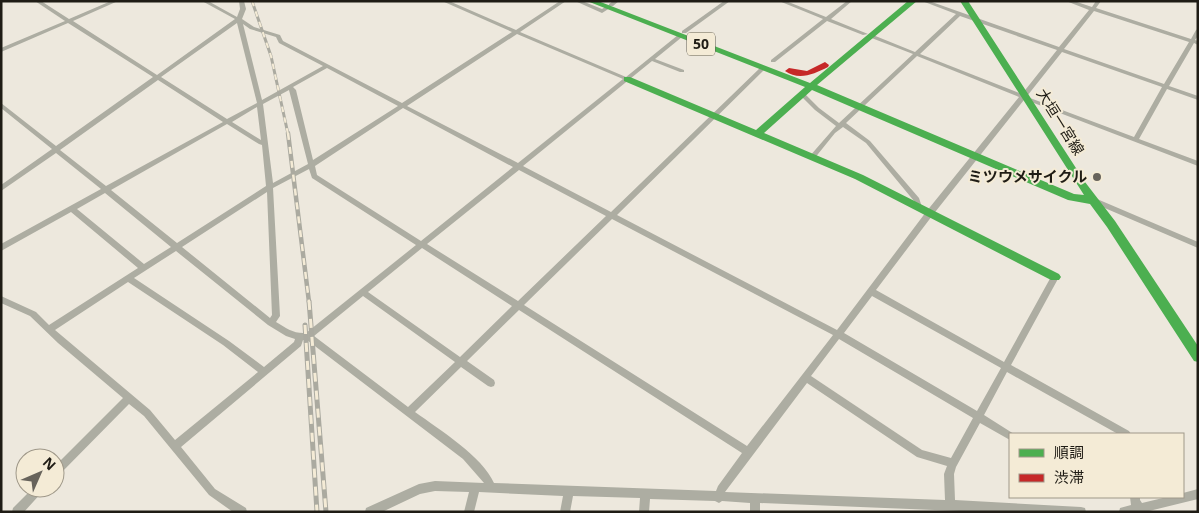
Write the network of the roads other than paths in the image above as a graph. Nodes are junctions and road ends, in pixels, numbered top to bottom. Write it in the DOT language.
graph roads {
  1 [pos="37,1"];
  2 [pos="116,1"];
  3 [pos="204,1"];
  4 [pos="241,1"];
  5 [pos="444,1"];
  6 [pos="564,1"];
  7 [pos="577,1"];
  8 [pos="591,1"];
  9 [pos="728,1"];
  10 [pos="781,1"];
  11 [pos="850,1"];
  12 [pos="902,1"];
  13 [pos="913,1"];
  14 [pos="924,1"];
  15 [pos="1068,1"];
  16 [pos="1099,1"];
  17 [pos="967,2"];
  18 [pos="609,4"];
  19 [pos="1092,9"];
  20 [pos="959,14"];
  21 [pos="239,19"];
  22 [pos="827,19"];
  23 [pos="977,20"];
  24 [pos="68,21"];
  25 [pos="1198,31"];
  26 [pos="517,32"];
  27 [pos="682,34"];
  28 [pos="868,35"];
  29 [pos="1195,42"];
  30 [pos="1061,49"];
  31 [pos="1,50"];
  32 [pos="915,54"];
  33 [pos="651,59"];
  34 [pos="774,61"];
  35 [pos="327,66"];
  36 [pos="763,68"];
  37 [pos="682,71"];
  38 [pos="158,77"];
  39 [pos="628,79"];
  40 [pos="815,80"];
  41 [pos="1165,86"];
  42 [pos="290,87"];
  43 [pos="802,94"];
  44 [pos="1025,96"];
  45 [pos="1198,98"];
  46 [pos="260,103"];
  47 [pos="1,105"];
  48 [pos="862,105"];
  49 [pos="403,106"];
  50 [pos="714,116"];
  51 [pos="227,122"];
  52 [pos="841,125"];
  53 [pos="757,134"];
  54 [pos="1135,140"];
  55 [pos="265,143"];
  56 [pos="57,149"];
  57 [pos="978,154"];
  58 [pos="812,157"];
  59 [pos="1198,164"];
  60 [pos="311,165"];
  61 [pos="518,166"];
  62 [pos="270,187"];
  63 [pos="1,189"];
  64 [pos="106,190"];
  65 [pos="1094,201"];
  66 [pos="918,207"];
  67 [pos="72,209"];
  68 [pos="930,214"];
  69 [pos="611,216"];
  70 [pos="422,244"];
  71 [pos="1198,244"];
  72 [pos="177,246"];
  73 [pos="1,248"];
  74 [pos="144,268"];
  75 [pos="1055,276"];
  76 [pos="128,278"];
  77 [pos="870,291"];
  78 [pos="363,292"];
  79 [pos="1,299"];
  80 [pos="518,306"];
  81 [pos="271,323"];
  82 [pos="48,329"];
  83 [pos="837,334"];
  84 [pos="304,337"];
  85 [pos="1198,357"];
  86 [pos="461,362"];
  87 [pos="1005,367"];
  88 [pos="264,372"];
  89 [pos="805,377"];
  90 [pos="491,384"];
  91 [pos="129,398"];
  92 [pos="409,412"];
  93 [pos="979,417"];
  94 [pos="1124,433"];
  95 [pos="1009,435"];
  96 [pos="174,447"];
  97 [pos="748,452"];
  98 [pos="954,462"];
  99 [pos="65,463"];
  100 [pos="475,488"];
  101 [pos="492,489"];
  102 [pos="569,492"];
  103 [pos="1198,494"];
  104 [pos="645,495"];
  105 [pos="1184,497"];
  106 [pos="30,498"];
  107 [pos="719,498"];
  108 [pos="1135,498"];
  109 [pos="1181,498"];
  110 [pos="755,499"];
  111 [pos="850,507"];
  112 [pos="948,507"];
  113 [pos="1140,508"];
  114 [pos="1050,511"];
  115 [pos="17,512"];
  116 [pos="242,512"];
  117 [pos="370,512"];
  118 [pos="469,512"];
  119 [pos="565,512"];
  120 [pos="644,512"];
  121 [pos="755,512"];
  122 [pos="1081,512"];
  123 [pos="1124,512"];
  1 -- 24 [label="street"];
  2 -- 24 [label="street"];
  3 -- 21 [label="street"];
  4 -- 21 [label="street"];
  5 -- 26 [label="street"];
  6 -- 26 [label="street"];
  7 -- 18 [label="street"];
  8 -- 18 [label="main road, 50"];
  9 -- 27 [label="street"];
  10 -- 22 [label="street"];
  11 -- 22 [label="street"];
  12 -- 28 [label="main road"];
  13 -- 28 [label="main road"];
  14 -- 20 [label="street"];
  15 -- 19 [label="street"];
  16 -- 19 [label="street"];
  17 -- 23 [label="main road, 大垣一宮線"];
  18 -- 27 [label="main road, 50"];
  19 -- 29 [label="street"];
  19 -- 30 [label="street"];
  20 -- 23 [label="street"];
  20 -- 32 [label="street"];
  21 -- 35 [label="street"];
  21 -- 38 [label="street"];
  21 -- 46 [label="street"];
  22 -- 28 [label="street"];
  22 -- 34 [label="street"];
  23 -- 30 [label="street"];
  23 -- 44 [label="main road, 大垣一宮線"];
  24 -- 31 [label="street"];
  24 -- 38 [label="street"];
  25 -- 29 [label="street"];
  26 -- 39 [label="street"];
  26 -- 49 [label="street"];
  27 -- 33 [label="street"];
  27 -- 36 [label="main road, 50"];
  27 -- 40 [label="main road, 50"];
  28 -- 32 [label="street"];
  28 -- 40 [label="main road"];
  29 -- 41 [label="street"];
  30 -- 41 [label="street"];
  30 -- 44 [label="street"];
  32 -- 44 [label="street"];
  32 -- 48 [label="street"];
  33 -- 37 [label="street"];
  33 -- 39 [label="street"];
  35 -- 42 [label="street"];
  35 -- 49 [label="street"];
  36 -- 40 [label="main road, 50"];
  36 -- 50 [label="street"];
  38 -- 51 [label="street"];
  38 -- 56 [label="street"];
  39 -- 50 [label="main road"];
  39 -- 61 [label="street"];
  40 -- 43 [label="main road"];
  40 -- 48 [label="main road"];
  41 -- 45 [label="street"];
  41 -- 54 [label="street"];
  42 -- 46 [label="street"];
  42 -- 60 [label="street"];
  43 -- 52 [label="street"];
  43 -- 53 [label="main road"];
  44 -- 54 [label="street"];
  44 -- 57 [label="street"];
  44 -- 65 [label="main road, 大垣一宮線"];
  46 -- 51 [label="street"];
  46 -- 55 [label="street"];
  47 -- 56 [label="street"];
  48 -- 52 [label="street"];
  48 -- 57 [label="main road"];
  49 -- 60 [label="street"];
  49 -- 61 [label="street"];
  50 -- 53 [label="main road"];
  50 -- 69 [label="street"];
  51 -- 55 [label="street"];
  51 -- 64 [label="street"];
  52 -- 58 [label="street"];
  52 -- 66 [label="street"];
  53 -- 58 [label="main road"];
  54 -- 59 [label="street"];
  55 -- 62 [label="street"];
  56 -- 63 [label="street"];
  56 -- 64 [label="street"];
  57 -- 65 [label="main road"];
  57 -- 68 [label="street"];
  58 -- 66 [label="main road"];
  60 -- 62 [label="street"];
  60 -- 70 [label="street"];
  61 -- 69 [label="street"];
  61 -- 70 [label="street"];
  62 -- 72 [label="street"];
  62 -- 81 [label="street"];
  64 -- 67 [label="street"];
  64 -- 72 [label="street"];
  65 -- 71 [label="street"];
  65 -- 85 [label="main road, 大垣一宮線"];
  66 -- 68 [label="main road"];
  67 -- 73 [label="street"];
  67 -- 74 [label="street"];
  68 -- 75 [label="main road"];
  68 -- 77 [label="street"];
  69 -- 80 [label="street"];
  69 -- 83 [label="street"];
  70 -- 78 [label="street"];
  70 -- 80 [label="street"];
  72 -- 74 [label="street"];
  72 -- 81 [label="street"];
  74 -- 76 [label="street"];
  75 -- 87 [label="street"];
  76 -- 82 [label="street"];
  76 -- 88 [label="street"];
  77 -- 83 [label="street"];
  77 -- 87 [label="street"];
  78 -- 84 [label="street"];
  78 -- 86 [label="street"];
  79 -- 82 [label="street"];
  80 -- 86 [label="street"];
  80 -- 97 [label="street"];
  81 -- 84 [label="street"];
  82 -- 91 [label="street"];
  83 -- 89 [label="street"];
  83 -- 93 [label="street"];
  84 -- 88 [label="street"];
  84 -- 92 [label="street"];
  86 -- 90 [label="street"];
  86 -- 92 [label="street"];
  87 -- 93 [label="street"];
  87 -- 94 [label="street"];
  88 -- 96 [label="street"];
  89 -- 97 [label="street"];
  89 -- 98 [label="street"];
  91 -- 96 [label="street"];
  91 -- 99 [label="street"];
  92 -- 101 [label="street"];
  93 -- 95 [label="street"];
  93 -- 98 [label="street"];
  96 -- 116 [label="street"];
  97 -- 107 [label="street"];
  98 -- 112 [label="street"];
  100 -- 101 [label="street"];
  100 -- 117 [label="street"];
  100 -- 118 [label="street"];
  101 -- 102 [label="street"];
  102 -- 104 [label="street"];
  102 -- 119 [label="street"];
  103 -- 105 [label="street"];
  104 -- 107 [label="street"];
  104 -- 120 [label="street"];
  106 -- 115 [label="street"];
  107 -- 110 [label="street"];
  108 -- 113 [label="street"];
  109 -- 113 [label="street"];
  110 -- 111 [label="street"];
  110 -- 121 [label="street"];
  111 -- 112 [label="street"];
  112 -- 114 [label="street"];
  113 -- 123 [label="street"];
  114 -- 122 [label="street"];
}
